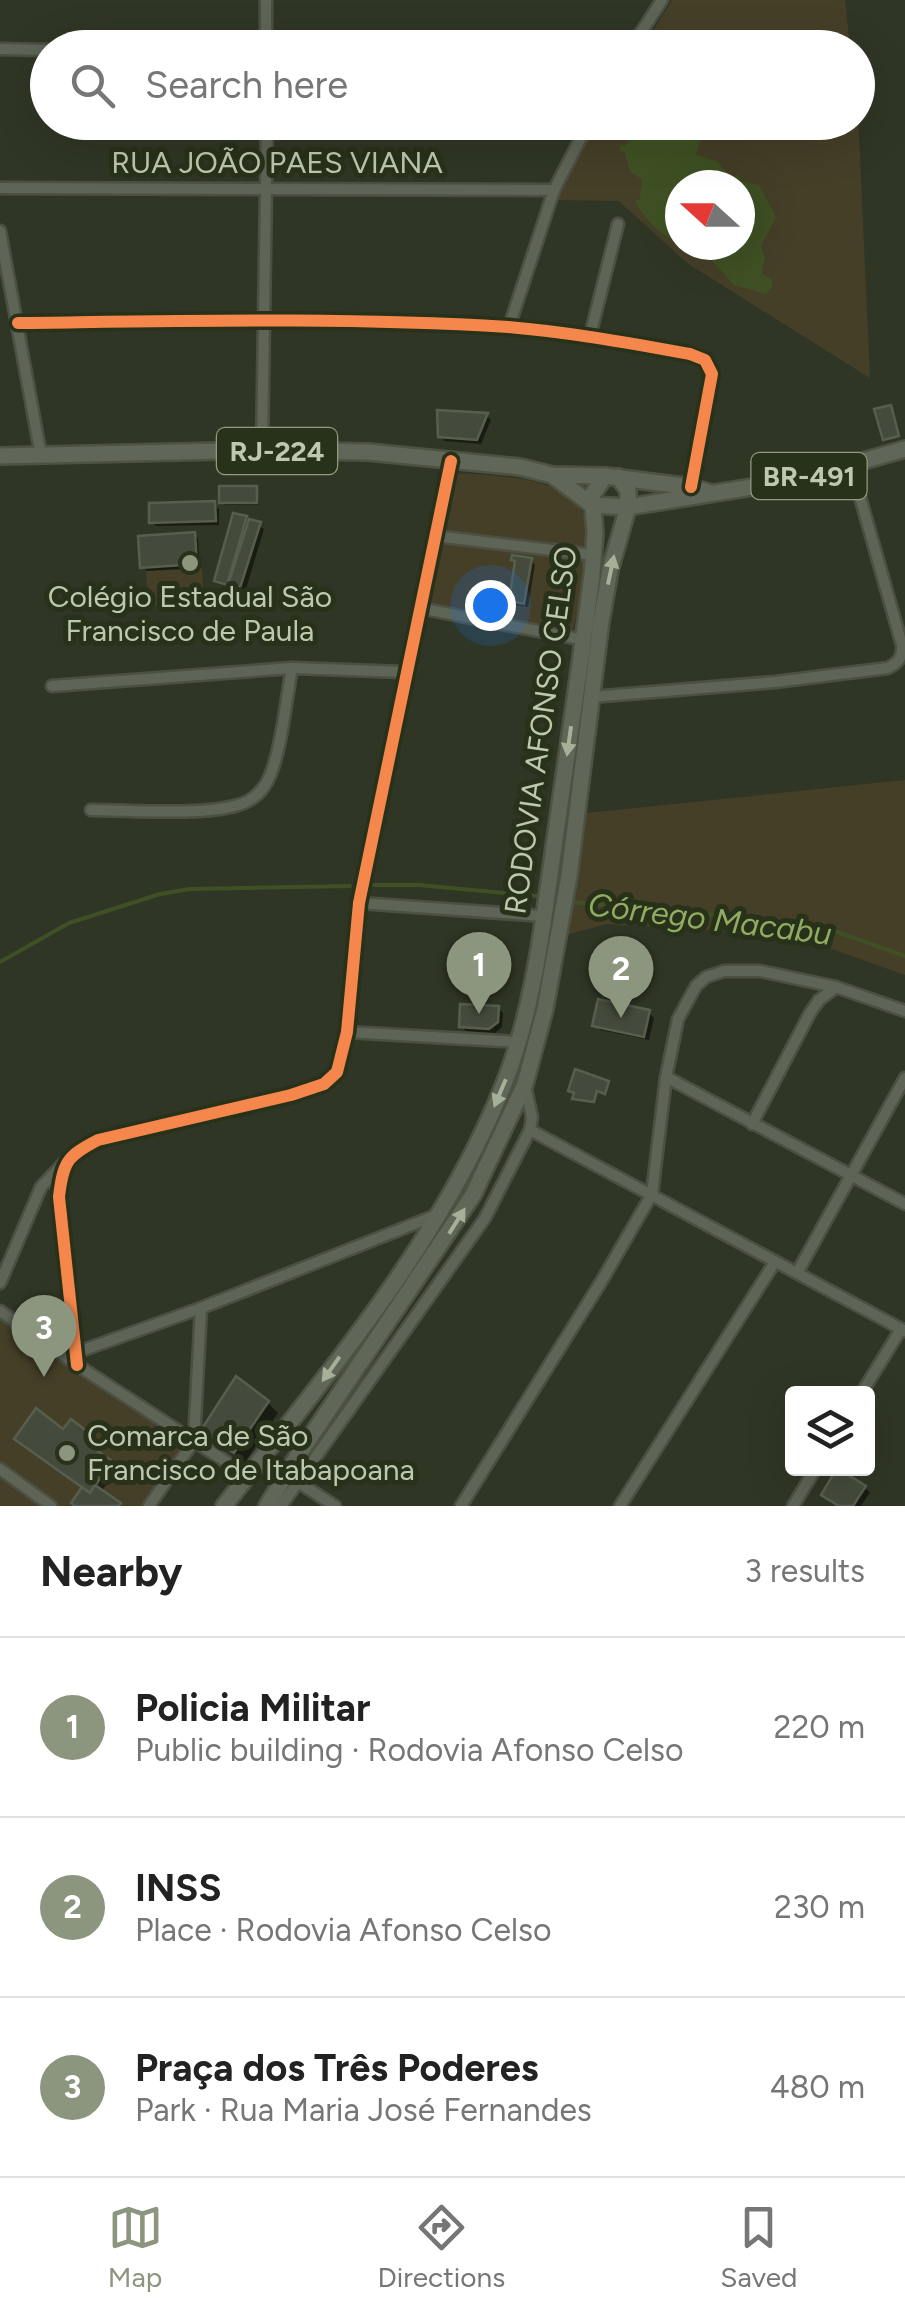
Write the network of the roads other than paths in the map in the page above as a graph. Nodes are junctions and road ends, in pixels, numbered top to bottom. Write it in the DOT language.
graph roads {
  1 [pos="266,0"];
  2 [pos="662,0"];
  3 [pos="266,30"];
  4 [pos="643,30"];
  5 [pos="0,49"];
  6 [pos="30,50"];
  7 [pos="267,140"];
  8 [pos="580,140"];
  9 [pos="268,187"];
  10 [pos="0,188"];
  11 [pos="554,190"];
  12 [pos="618,224"];
  13 [pos="0,231"];
  14 [pos="265,320"];
  15 [pos="18,323"];
  16 [pos="508,328"];
  17 [pos="590,336"];
  18 [pos="262,450"];
  19 [pos="905,450"];
  20 [pos="0,456"];
  21 [pos="41,456"];
  22 [pos="450,461"];
  23 [pos="851,466"];
  24 [pos="552,475"];
  25 [pos="612,476"];
  26 [pos="690,486"];
  27 [pos="711,492"];
  28 [pos="592,505"];
  29 [pos="628,507"];
  30 [pos="435,536"];
  31 [pos="594,555"];
  32 [pos="420,608"];
  33 [pos="584,640"];
  34 [pos="292,668"];
  35 [pos="404,672"];
  36 [pos="52,686"];
  37 [pos="590,697"];
  38 [pos="90,810"];
  39 [pos="359,903"];
  40 [pos="544,916"];
  41 [pos="836,987"];
  42 [pos="905,1011"];
  43 [pos="347,1032"];
  44 [pos="518,1042"];
  45 [pos="666,1077"];
  46 [pos="905,1078"];
  47 [pos="525,1084"];
  48 [pos="752,1124"];
  49 [pos="530,1130"];
  50 [pos="72,1156"];
  51 [pos="850,1177"];
  52 [pos="652,1194"];
  53 [pos="905,1204"];
  54 [pos="438,1215"];
  55 [pos="434,1256"];
  56 [pos="775,1262"];
  57 [pos="450,1265"];
  58 [pos="797,1274"];
  59 [pos="0,1283"];
  60 [pos="200,1308"];
  61 [pos="0,1311"];
  62 [pos="903,1330"];
  63 [pos="76,1359"];
  64 [pos="867,1386"];
  65 [pos="194,1441"];
  66 [pos="295,1460"];
  67 [pos="0,1469"];
  68 [pos="248,1476"];
  69 [pos="811,1476"];
  70 [pos="298,1482"];
  71 [pos="51,1506"];
  72 [pos="149,1506"];
  73 [pos="224,1506"];
  74 [pos="267,1506"];
  75 [pos="281,1506"];
  76 [pos="335,1506"];
  77 [pos="461,1506"];
  78 [pos="620,1506"];
  79 [pos="793,1506"];
  1 -- 3 [label="street"];
  2 -- 4 [label="street"];
  5 -- 6 [label="street"];
  7 -- 9 [label="street"];
  8 -- 11 [label="street"];
  9 -- 10 [label="street, RUA JOÃO PAES VIANA"];
  9 -- 11 [label="street, RUA JOÃO PAES VIANA"];
  9 -- 14 [label="street"];
  11 -- 16 [label="street"];
  12 -- 17 [label="street"];
  13 -- 15 [label="street"];
  14 -- 15 [label="street"];
  14 -- 16 [label="street"];
  14 -- 18 [label="street"];
  15 -- 21 [label="street"];
  16 -- 17 [label="street"];
  17 -- 26 [label="street"];
  18 -- 21 [label="main road, RJ-224"];
  18 -- 22 [label="main road, RJ-224"];
  19 -- 23 [label="main road, BR-491"];
  20 -- 21 [label="main road, RJ-224"];
  22 -- 24 [label="main road, RJ-224"];
  22 -- 30 [label="street"];
  23 -- 27 [label="main road, BR-491"];
  23 -- 37 [label="street"];
  24 -- 25 [label="main road"];
  24 -- 28 [label="main road"];
  25 -- 26 [label="main road, BR-491"];
  25 -- 28 [label="main road, RODOVIA AFONSO CELSO"];
  25 -- 29 [label="main road"];
  26 -- 27 [label="main road, BR-491"];
  27 -- 29 [label="main road, BR-491"];
  28 -- 29 [label="main road"];
  28 -- 31 [label="main road, RODOVIA AFONSO CELSO"];
  37 -- 29 [label="main road, RODOVIA AFONSO CELSO, one-way"];
  30 -- 31 [label="street"];
  30 -- 32 [label="street"];
  31 -- 33 [label="main road, RODOVIA AFONSO CELSO"];
  32 -- 33 [label="street"];
  32 -- 35 [label="street"];
  33 -- 40 [label="main road, RODOVIA AFONSO CELSO, one-way"];
  34 -- 35 [label="street"];
  34 -- 36 [label="street"];
  34 -- 38 [label="street"];
  35 -- 39 [label="street"];
  37 -- 47 [label="main road, RODOVIA AFONSO CELSO"];
  39 -- 40 [label="street"];
  39 -- 43 [label="street"];
  40 -- 44 [label="main road, RODOVIA AFONSO CELSO"];
  41 -- 42 [label="street"];
  41 -- 45 [label="street"];
  41 -- 48 [label="street"];
  43 -- 44 [label="street"];
  43 -- 50 [label="street"];
  44 -- 54 [label="main road, RODOVIA AFONSO CELSO, one-way"];
  45 -- 48 [label="street"];
  45 -- 52 [label="street"];
  46 -- 51 [label="street"];
  47 -- 49 [label="street"];
  55 -- 47 [label="main road, RODOVIA AFONSO CELSO, one-way"];
  48 -- 51 [label="street"];
  49 -- 52 [label="street"];
  49 -- 57 [label="street"];
  50 -- 59 [label="street"];
  50 -- 63 [label="street"];
  51 -- 53 [label="street"];
  51 -- 58 [label="street"];
  52 -- 56 [label="street"];
  52 -- 77 [label="street"];
  54 -- 60 [label="street"];
  54 -- 68 [label="main road, RODOVIA AFONSO CELSO, one-way"];
  55 -- 57 [label="street"];
  55 -- 66 [label="main road, RODOVIA AFONSO CELSO"];
  56 -- 58 [label="street"];
  56 -- 78 [label="street"];
  57 -- 70 [label="street"];
  58 -- 62 [label="street"];
  60 -- 63 [label="street"];
  60 -- 65 [label="street"];
  61 -- 63 [label="street"];
  62 -- 64 [label="street"];
  63 -- 65 [label="street"];
  65 -- 68 [label="street"];
  65 -- 72 [label="street"];
  66 -- 70 [label="main road"];
  66 -- 74 [label="main road, RODOVIA AFONSO CELSO"];
  67 -- 71 [label="street"];
  68 -- 73 [label="main road, RODOVIA AFONSO CELSO"];
  69 -- 79 [label="street"];
  70 -- 75 [label="street"];
  70 -- 76 [label="street"];
}
